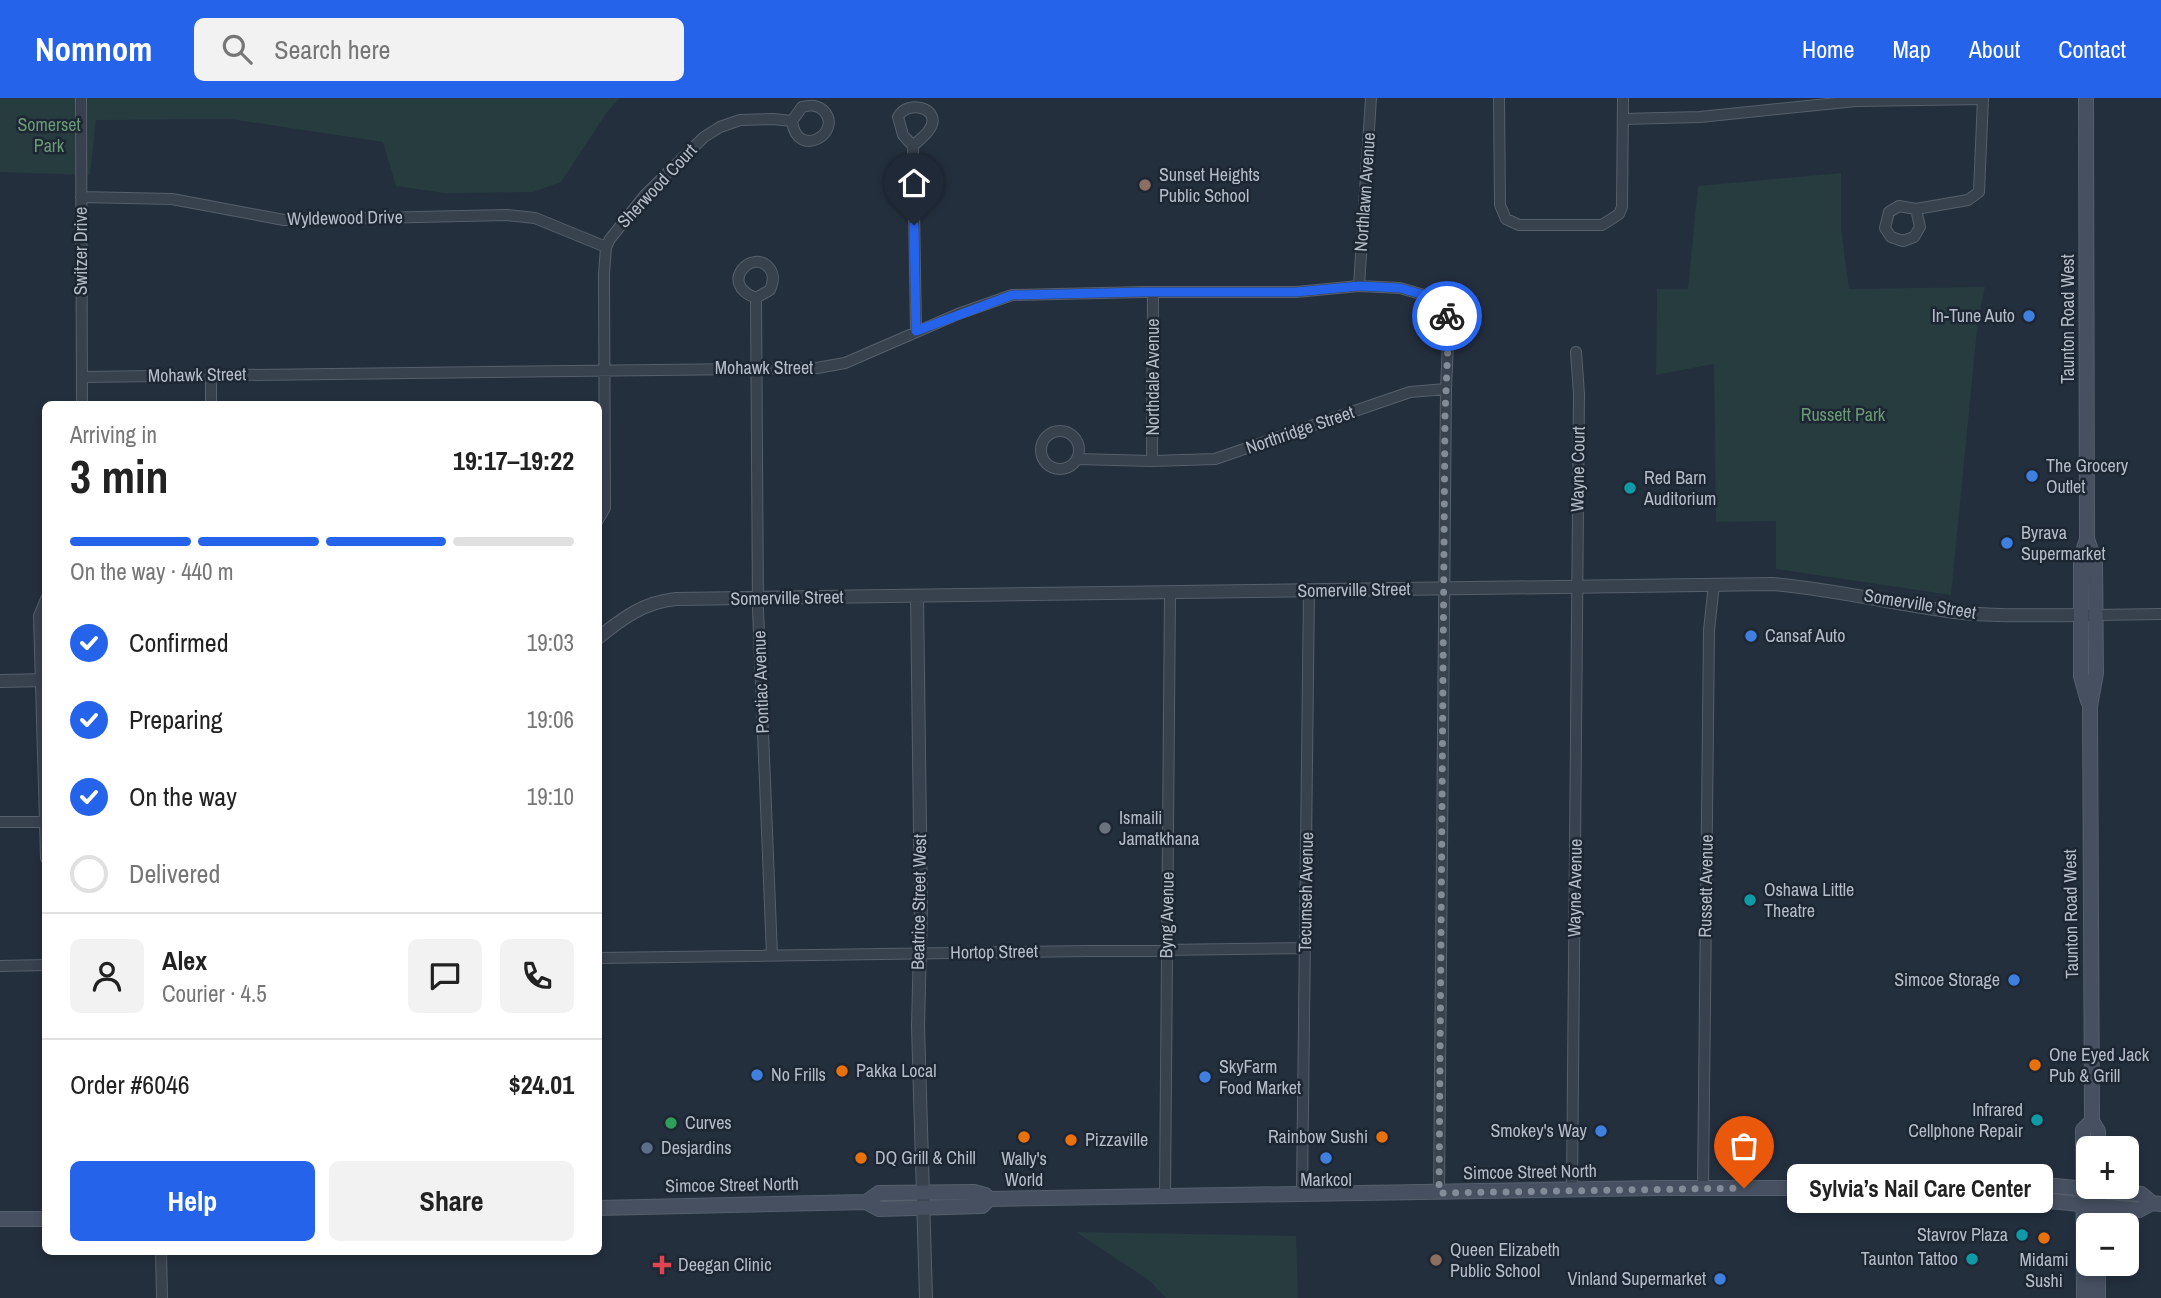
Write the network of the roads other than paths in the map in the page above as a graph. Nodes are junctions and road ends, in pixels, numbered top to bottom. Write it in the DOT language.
graph roads {
  1 [pos="81,98"];
  2 [pos="1371,98"];
  3 [pos="1500,98"];
  4 [pos="1623,98"];
  5 [pos="2086,98"];
  6 [pos="1983,99"];
  7 [pos="1623,119"];
  8 [pos="792,121"];
  9 [pos="913,146"];
  10 [pos="81,197"];
  11 [pos="1916,209"];
  12 [pos="606,247"];
  13 [pos="1359,286"];
  14 [pos="1153,292"];
  15 [pos="755,298"];
  16 [pos="916,331"];
  17 [pos="1576,352"];
  18 [pos="756,367"];
  19 [pos="604,370"];
  20 [pos="211,374"];
  21 [pos="82,377"];
  22 [pos="1446,389"];
  23 [pos="82,401"];
  24 [pos="211,401"];
  25 [pos="1077,459"];
  26 [pos="1152,461"];
  27 [pos="602,513"];
  28 [pos="1714,584"];
  29 [pos="1578,586"];
  30 [pos="1444,589"];
  31 [pos="1309,590"];
  32 [pos="1170,593"];
  33 [pos="917,596"];
  34 [pos="758,598"];
  35 [pos="42,609"];
  36 [pos="2161,614"];
  37 [pos="2088,615"];
  38 [pos="602,635"];
  39 [pos="42,664"];
  40 [pos="42,680"];
  41 [pos="0,681"];
  42 [pos="0,822"];
  43 [pos="42,822"];
  44 [pos="1167,948"];
  45 [pos="1306,948"];
  46 [pos="919,953"];
  47 [pos="772,955"];
  48 [pos="602,958"];
  49 [pos="42,965"];
  50 [pos="0,966"];
  51 [pos="2092,1121"];
  52 [pos="2083,1136"];
  53 [pos="2098,1136"];
  54 [pos="2076,1186"];
  55 [pos="1703,1188"];
  56 [pos="1989,1188"];
  57 [pos="1572,1190"];
  58 [pos="1302,1193"];
  59 [pos="1439,1193"];
  60 [pos="2139,1194"];
  61 [pos="1165,1195"];
  62 [pos="2082,1199"];
  63 [pos="2099,1199"];
  64 [pos="924,1200"];
  65 [pos="2082,1204"];
  66 [pos="2157,1204"];
  67 [pos="2099,1206"];
  68 [pos="602,1208"];
  69 [pos="2099,1213"];
  70 [pos="0,1219"];
  71 [pos="42,1219"];
  72 [pos="161,1255"];
  73 [pos="2098,1276"];
  74 [pos="162,1298"];
  75 [pos="926,1298"];
  76 [pos="2084,1298"];
  77 [pos="2098,1298"];
  1 -- 10 [label="street, Switzer Drive"];
  2 -- 13 [label="street, Northlawn Avenue"];
  3 -- 7 [label="street"];
  4 -- 7 [label="street"];
  5 -- 37 [label="main road, Taunton Road West"];
  6 -- 7 [label="street"];
  6 -- 11 [label="street"];
  8 -- 12 [label="street, Sherwood Court"];
  9 -- 16 [label="street"];
  10 -- 12 [label="street, Wyldewood Drive"];
  10 -- 21 [label="street, Switzer Drive"];
  12 -- 19 [label="street, Sherwood Court"];
  13 -- 14 [label="street, Mohawk Street"];
  13 -- 22 [label="street, Mohawk Street"];
  14 -- 16 [label="street, Mohawk Street"];
  14 -- 26 [label="street, Northdale Avenue"];
  15 -- 18 [label="street, Pontiac Avenue"];
  16 -- 18 [label="street, Mohawk Street"];
  17 -- 29 [label="street, Wayne Court"];
  18 -- 19 [label="street, Mohawk Street"];
  18 -- 34 [label="street, Pontiac Avenue"];
  19 -- 20 [label="street, Mohawk Street"];
  19 -- 27 [label="street, Sherwood Court"];
  20 -- 21 [label="street, Mohawk Street"];
  20 -- 24 [label="street"];
  21 -- 23 [label="street, Switzer Drive"];
  22 -- 26 [label="street, Northridge Street"];
  22 -- 30 [label="street"];
  25 -- 26 [label="street, Northridge Street"];
  28 -- 29 [label="street, Somerville Street"];
  28 -- 37 [label="street, Somerville Street"];
  28 -- 55 [label="street, Russett Avenue"];
  29 -- 30 [label="street, Somerville Street"];
  29 -- 57 [label="street, Wayne Avenue"];
  30 -- 31 [label="street, Somerville Street"];
  30 -- 59 [label="street"];
  31 -- 32 [label="street, Somerville Street"];
  31 -- 45 [label="street, Tecumseh Avenue"];
  32 -- 33 [label="street, Somerville Street"];
  32 -- 44 [label="street, Byng Avenue"];
  33 -- 34 [label="street, Somerville Street"];
  33 -- 46 [label="street, Beatrice Street West"];
  34 -- 38 [label="street, Somerville Street"];
  34 -- 47 [label="street, Pontiac Avenue"];
  35 -- 39 [label="street"];
  36 -- 37 [label="street, Somerville Street"];
  37 -- 51 [label="main road, Taunton Road West"];
  40 -- 41 [label="street"];
  42 -- 43 [label="street"];
  44 -- 45 [label="street, Hortop Street"];
  44 -- 46 [label="street, Hortop Street"];
  44 -- 61 [label="street, Byng Avenue"];
  45 -- 58 [label="street, Tecumseh Avenue"];
  46 -- 47 [label="street, Hortop Street"];
  46 -- 64 [label="street, Beatrice Street West"];
  47 -- 48 [label="street, Hortop Street"];
  49 -- 50 [label="street"];
  51 -- 52 [label="main road, Taunton Road West"];
  51 -- 53 [label="main road, Taunton Road West"];
  54 -- 56 [label="main road, Simcoe Street North"];
  55 -- 56 [label="main road, Simcoe Street North"];
  55 -- 57 [label="main road, Simcoe Street North"];
  56 -- 65 [label="main road, Simcoe Street North"];
  57 -- 59 [label="main road, Simcoe Street North"];
  58 -- 59 [label="main road, Simcoe Street North"];
  58 -- 61 [label="main road, Simcoe Street North"];
  60 -- 66 [label="main road, Simcoe Street North"];
  61 -- 64 [label="main road, Simcoe Street North"];
  62 -- 65 [label="main road, Taunton Road West"];
  63 -- 67 [label="main road"];
  64 -- 68 [label="main road, Simcoe Street North"];
  64 -- 75 [label="street, Beatrice Street West"];
  65 -- 67 [label="main road, Simcoe Street North"];
  65 -- 76 [label="main road, Taunton Road West"];
  66 -- 67 [label="main road, Simcoe Street North"];
  67 -- 69 [label="main road"];
  70 -- 71 [label="main road"];
  72 -- 74 [label="street"];
  73 -- 77 [label="main road"];
}
